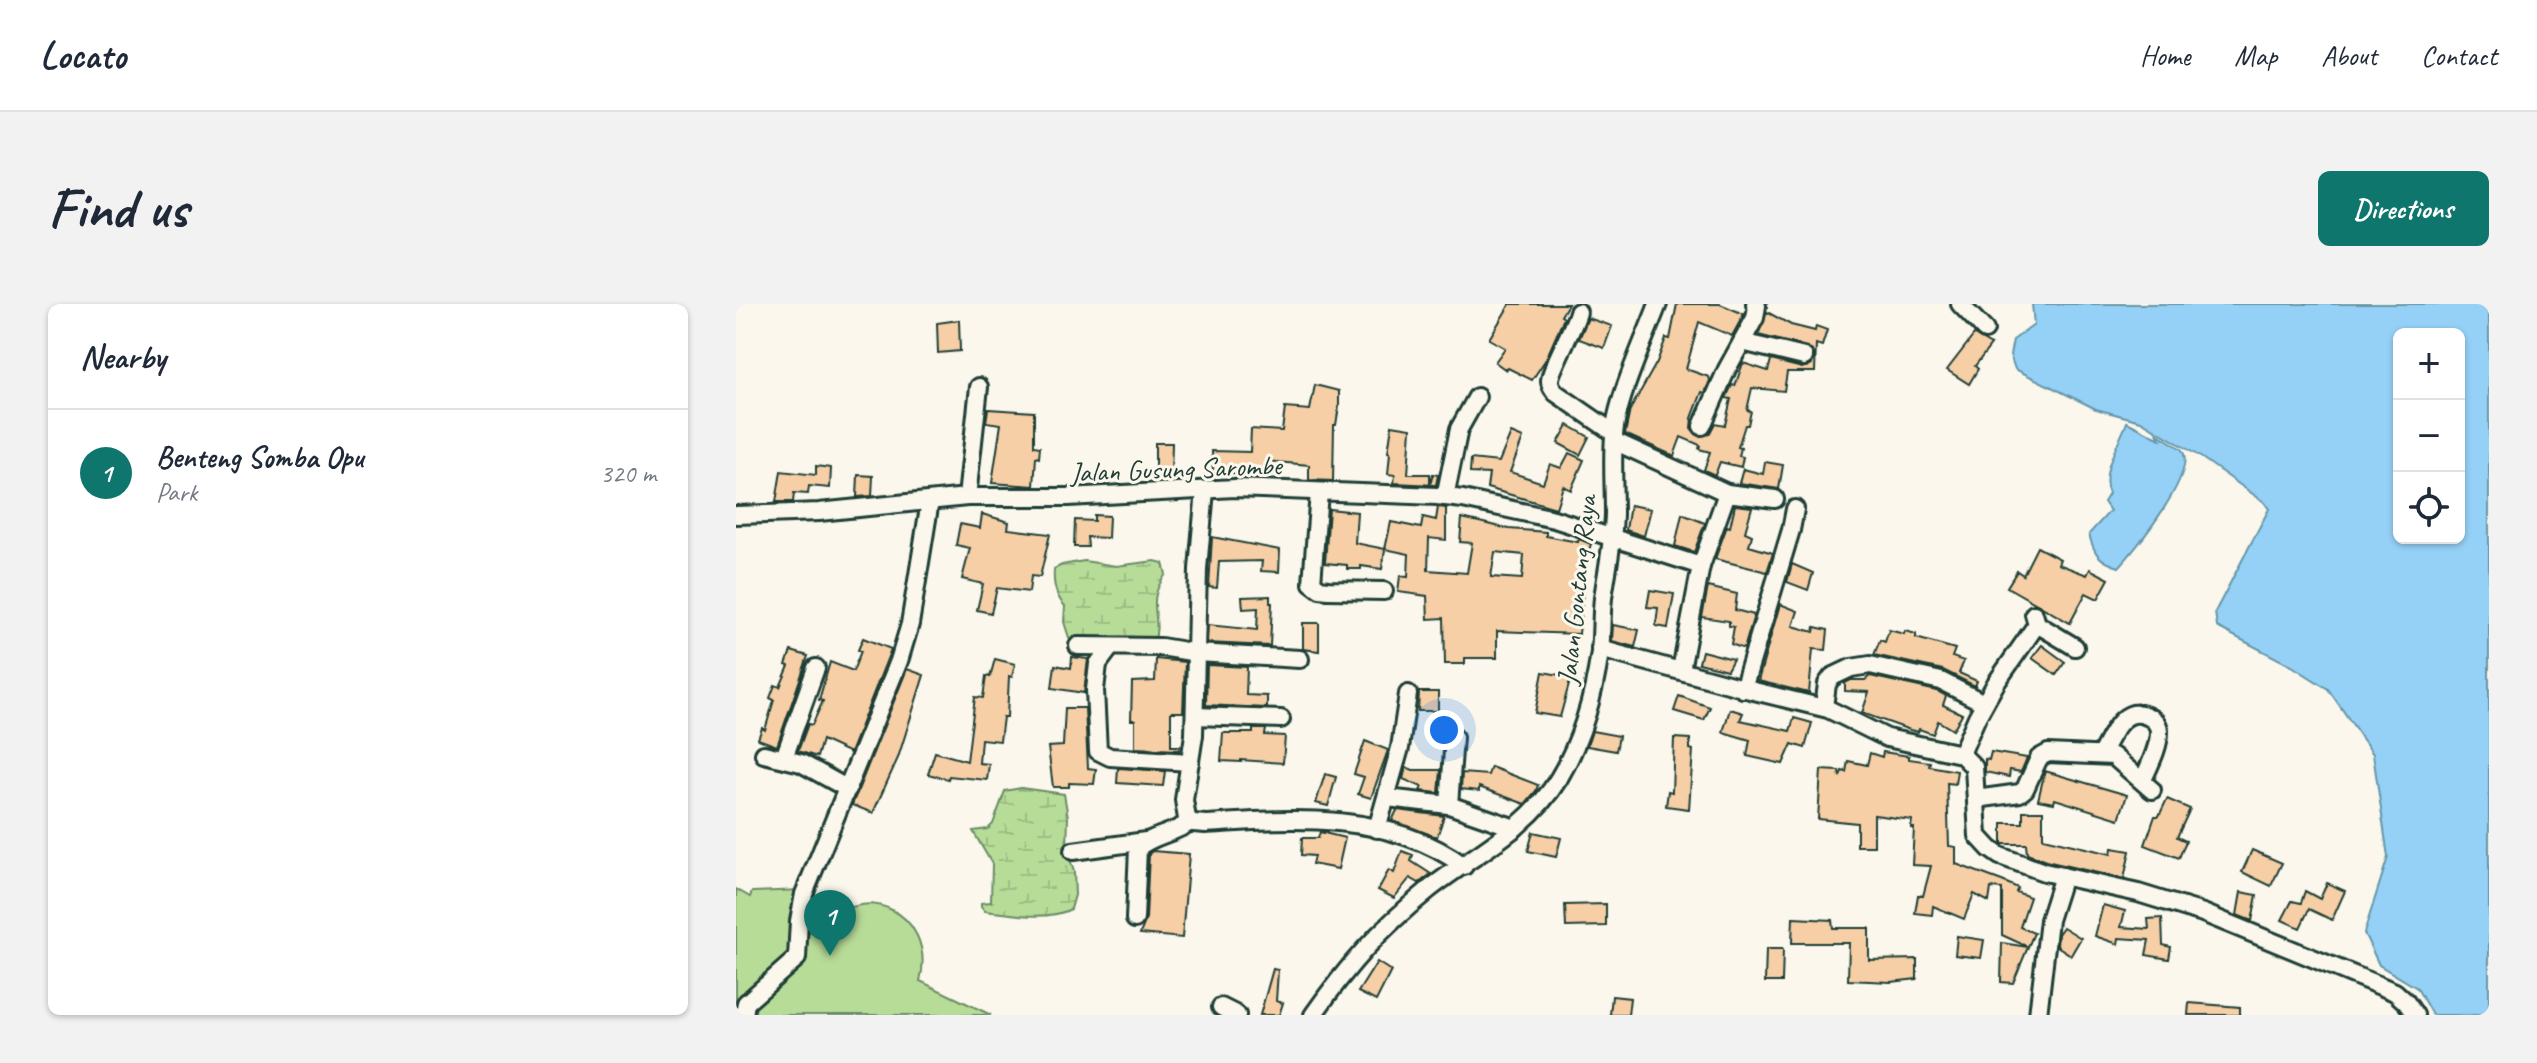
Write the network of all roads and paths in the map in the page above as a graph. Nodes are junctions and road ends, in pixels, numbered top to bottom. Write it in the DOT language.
graph roads {
  1 [pos="1658,304"];
  2 [pos="1755,304"];
  3 [pos="1960,304"];
  4 [pos="1578,312"];
  5 [pos="1985,330"];
  6 [pos="1742,342"];
  7 [pos="1804,357"];
  8 [pos="979,387"];
  9 [pos="1477,397"];
  10 [pos="1702,426"];
  11 [pos="1614,437"];
  12 [pos="1205,490"];
  13 [pos="1319,492"];
  14 [pos="1727,493"];
  15 [pos="967,497"];
  16 [pos="1445,497"];
  17 [pos="1775,499"];
  18 [pos="930,501"];
  19 [pos="1795,509"];
  20 [pos="736,515"];
  21 [pos="1613,537"];
  22 [pos="1701,566"];
  23 [pos="1384,591"];
  24 [pos="1078,646"];
  25 [pos="2075,647"];
  26 [pos="1110,648"];
  27 [pos="1600,649"];
  28 [pos="1197,653"];
  29 [pos="1300,659"];
  30 [pos="816,668"];
  31 [pos="1681,670"];
  32 [pos="1743,689"];
  33 [pos="1408,694"];
  34 [pos="1984,703"];
  35 [pos="1824,707"];
  36 [pos="1195,716"];
  37 [pos="1281,719"];
  38 [pos="1454,737"];
  39 [pos="764,754"];
  40 [pos="1961,754"];
  41 [pos="2101,754"];
  42 [pos="784,758"];
  43 [pos="1190,762"];
  44 [pos="848,789"];
  45 [pos="1387,798"];
  46 [pos="1976,799"];
  47 [pos="1449,805"];
  48 [pos="1190,822"];
  49 [pos="1515,828"];
  50 [pos="1377,829"];
  51 [pos="1146,841"];
  52 [pos="1073,851"];
  53 [pos="1464,866"];
  54 [pos="2063,876"];
  55 [pos="1135,919"];
  56 [pos="742,1006"];
  57 [pos="1221,1007"];
  58 [pos="1237,1015"];
  59 [pos="1313,1015"];
  60 [pos="2038,1015"];
  61 [pos="2415,1015"];
  1 -- 11 [label="street, Jalan Gontang Raya"];
  2 -- 6 [label="street"];
  3 -- 5 [label="street"];
  4 -- 11 [label="street"];
  6 -- 7 [label="street"];
  6 -- 10 [label="street"];
  8 -- 15 [label="street"];
  9 -- 16 [label="street"];
  11 -- 14 [label="street"];
  11 -- 21 [label="street, Jalan Gontang Raya"];
  12 -- 13 [label="street, Jalan Gusung Sarombe"];
  12 -- 15 [label="street, Jalan Gusung Sarombe"];
  12 -- 28 [label="street"];
  13 -- 16 [label="street, Jalan Gusung Sarombe"];
  13 -- 23 [label="street"];
  14 -- 17 [label="street"];
  14 -- 22 [label="street"];
  15 -- 18 [label="street, Jalan Gusung Sarombe"];
  16 -- 21 [label="street, Jalan Gusung Sarombe"];
  18 -- 20 [label="street, Jalan Gusung Sarombe"];
  18 -- 44 [label="street"];
  19 -- 32 [label="street"];
  21 -- 22 [label="street, Jalan Gusung Sarombe"];
  21 -- 27 [label="street, Jalan Gontang Raya"];
  22 -- 31 [label="street"];
  24 -- 26 [label="street"];
  25 -- 34 [label="street"];
  26 -- 28 [label="street"];
  26 -- 43 [label="street"];
  27 -- 31 [label="street"];
  27 -- 49 [label="street, Jalan Gontang Raya"];
  28 -- 29 [label="street"];
  28 -- 36 [label="street"];
  30 -- 42 [label="street"];
  31 -- 32 [label="street"];
  32 -- 35 [label="street"];
  33 -- 45 [label="street"];
  34 -- 35 [label="street"];
  34 -- 40 [label="street"];
  35 -- 40 [label="street"];
  36 -- 37 [label="street"];
  36 -- 43 [label="street"];
  38 -- 47 [label="street"];
  39 -- 42 [label="street"];
  40 -- 46 [label="street"];
  41 -- 41 [label="street"];
  41 -- 46 [label="street"];
  42 -- 44 [label="street"];
  43 -- 48 [label="street"];
  44 -- 56 [label="street"];
  45 -- 47 [label="street"];
  45 -- 50 [label="street"];
  46 -- 54 [label="street"];
  47 -- 49 [label="street"];
  48 -- 50 [label="street"];
  48 -- 51 [label="street"];
  49 -- 53 [label="street, Jalan Gontang Raya"];
  50 -- 53 [label="street"];
  51 -- 52 [label="street"];
  51 -- 55 [label="street"];
  53 -- 59 [label="street, Jalan Gontang Raya"];
  54 -- 60 [label="street"];
  54 -- 61 [label="street"];
  57 -- 58 [label="street"];
}
